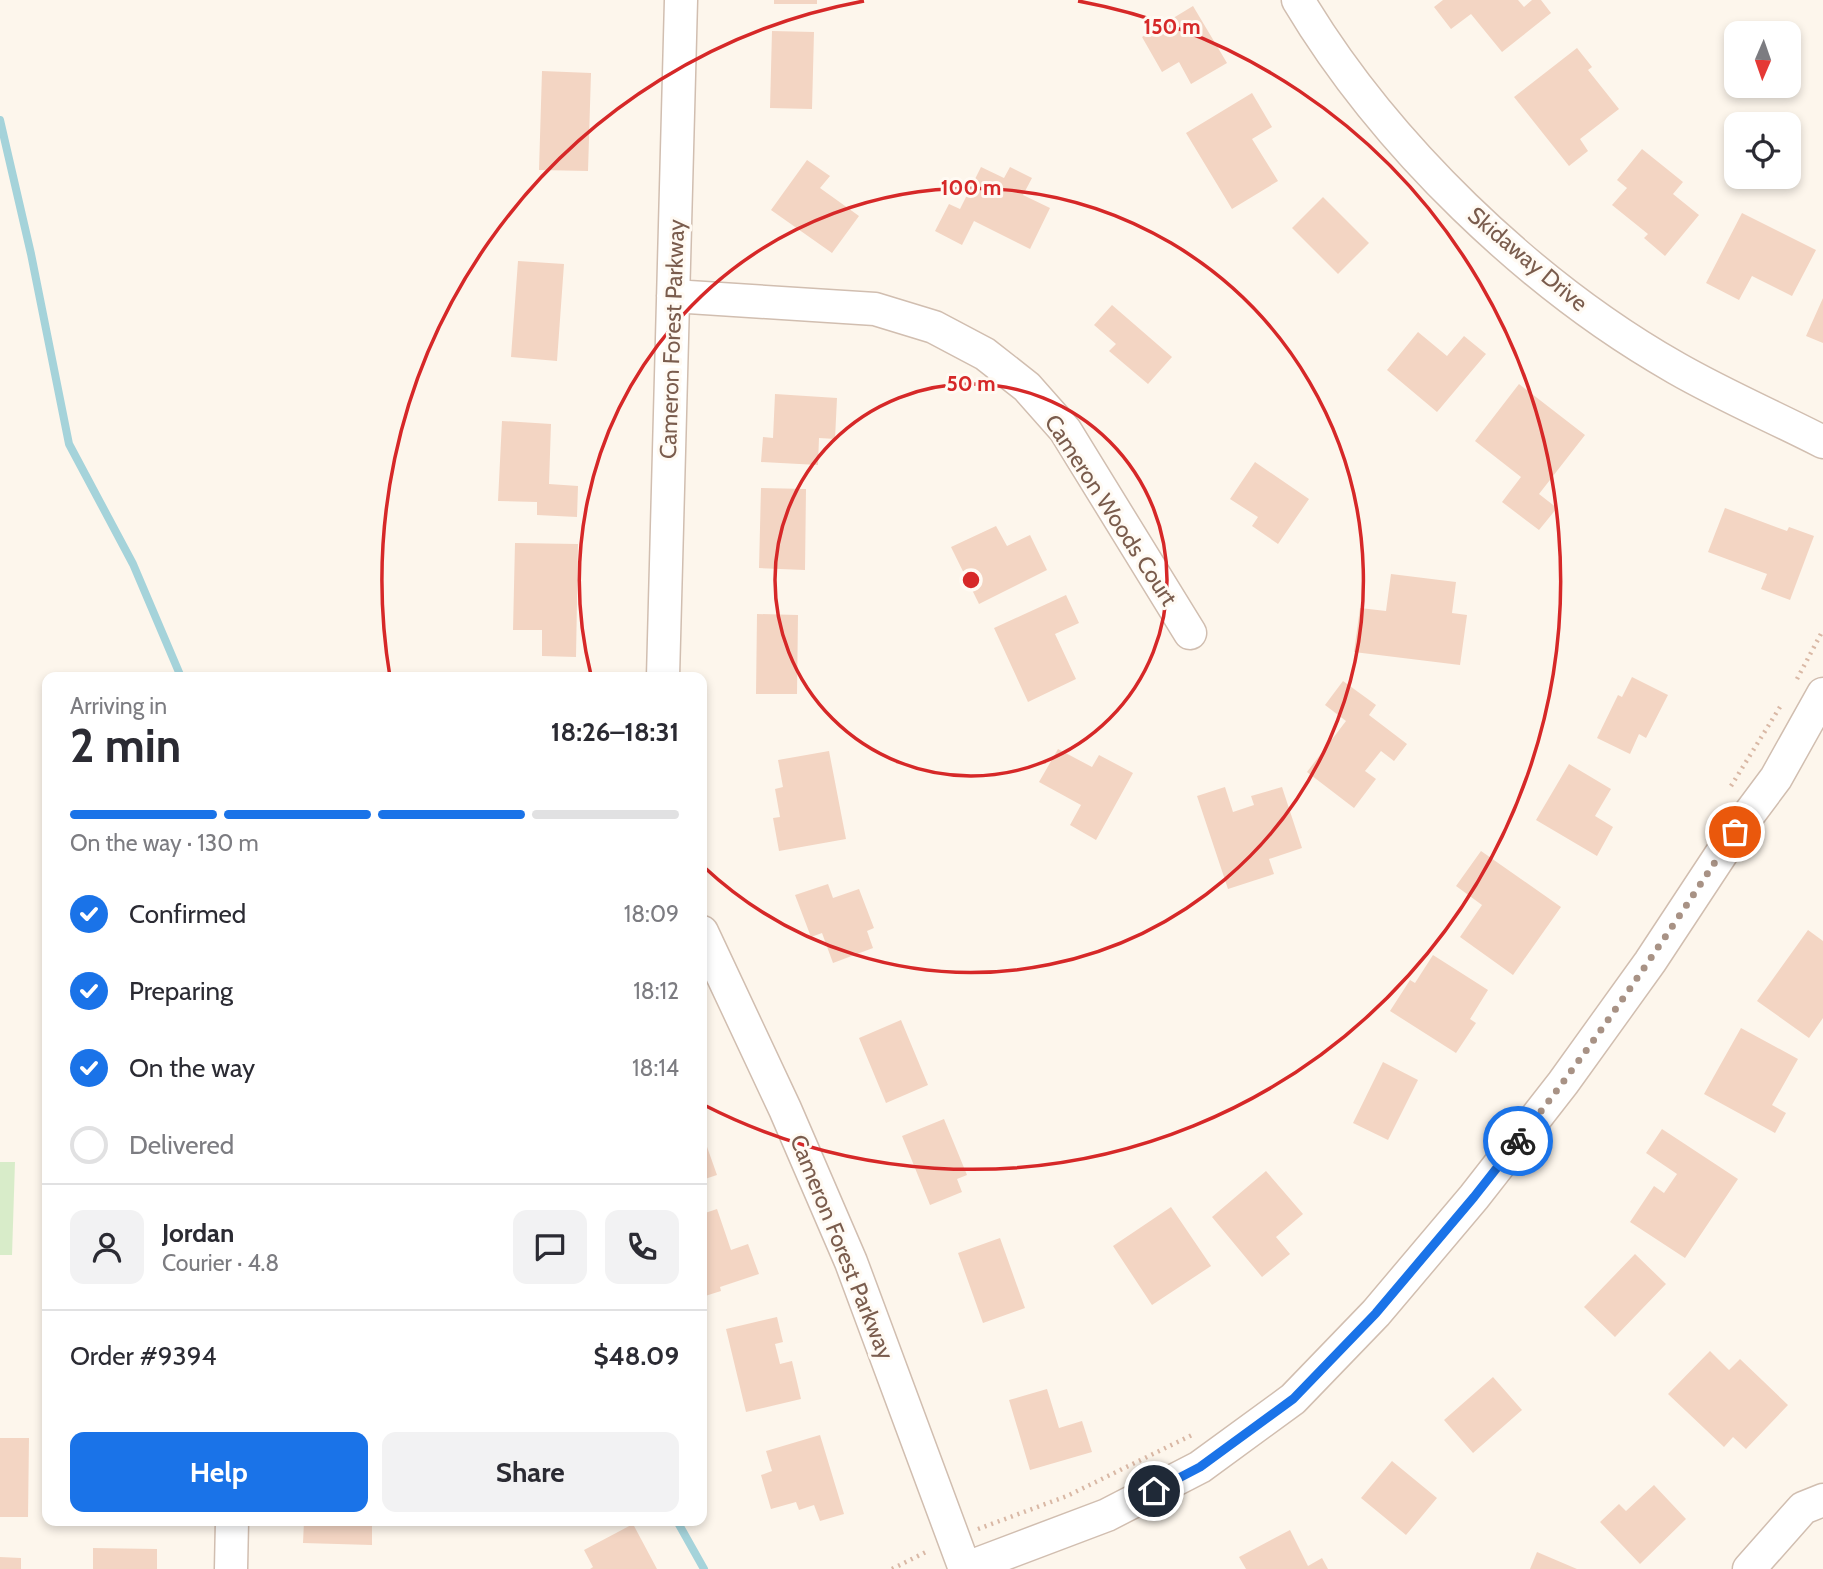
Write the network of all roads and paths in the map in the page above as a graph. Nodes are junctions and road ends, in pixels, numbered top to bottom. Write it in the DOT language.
graph roads {
  1 [pos="681,0"];
  2 [pos="1298,0"];
  3 [pos="673,296"];
  4 [pos="1823,442"];
  5 [pos="1823,630"];
  6 [pos="1190,633"];
  7 [pos="663,672"];
  8 [pos="1808,690"];
  9 [pos="1786,697"];
  10 [pos="1728,791"];
  11 [pos="707,943"];
  12 [pos="1196,1433"];
  13 [pos="1823,1500"];
  14 [pos="232,1526"];
  15 [pos="954,1538"];
  16 [pos="231,1569"];
  17 [pos="892,1569"];
  18 [pos="965,1569"];
  19 [pos="1749,1569"];
  1 -- 3 [label="street, Cameron Forest Parkway"];
  2 -- 4 [label="street, Skidaway Drive"];
  3 -- 6 [label="street, Cameron Woods Court"];
  3 -- 7 [label="street, Cameron Forest Parkway"];
  5 -- 8 [label="path"];
  8 -- 18 [label="street"];
  9 -- 10 [label="path"];
  11 -- 15 [label="street, Cameron Forest Parkway"];
  12 -- 15 [label="path"];
  13 -- 19 [label="street"];
  14 -- 16 [label="street"];
  15 -- 17 [label="path"];
  15 -- 18 [label="street, Cameron Forest Parkway"];
}
